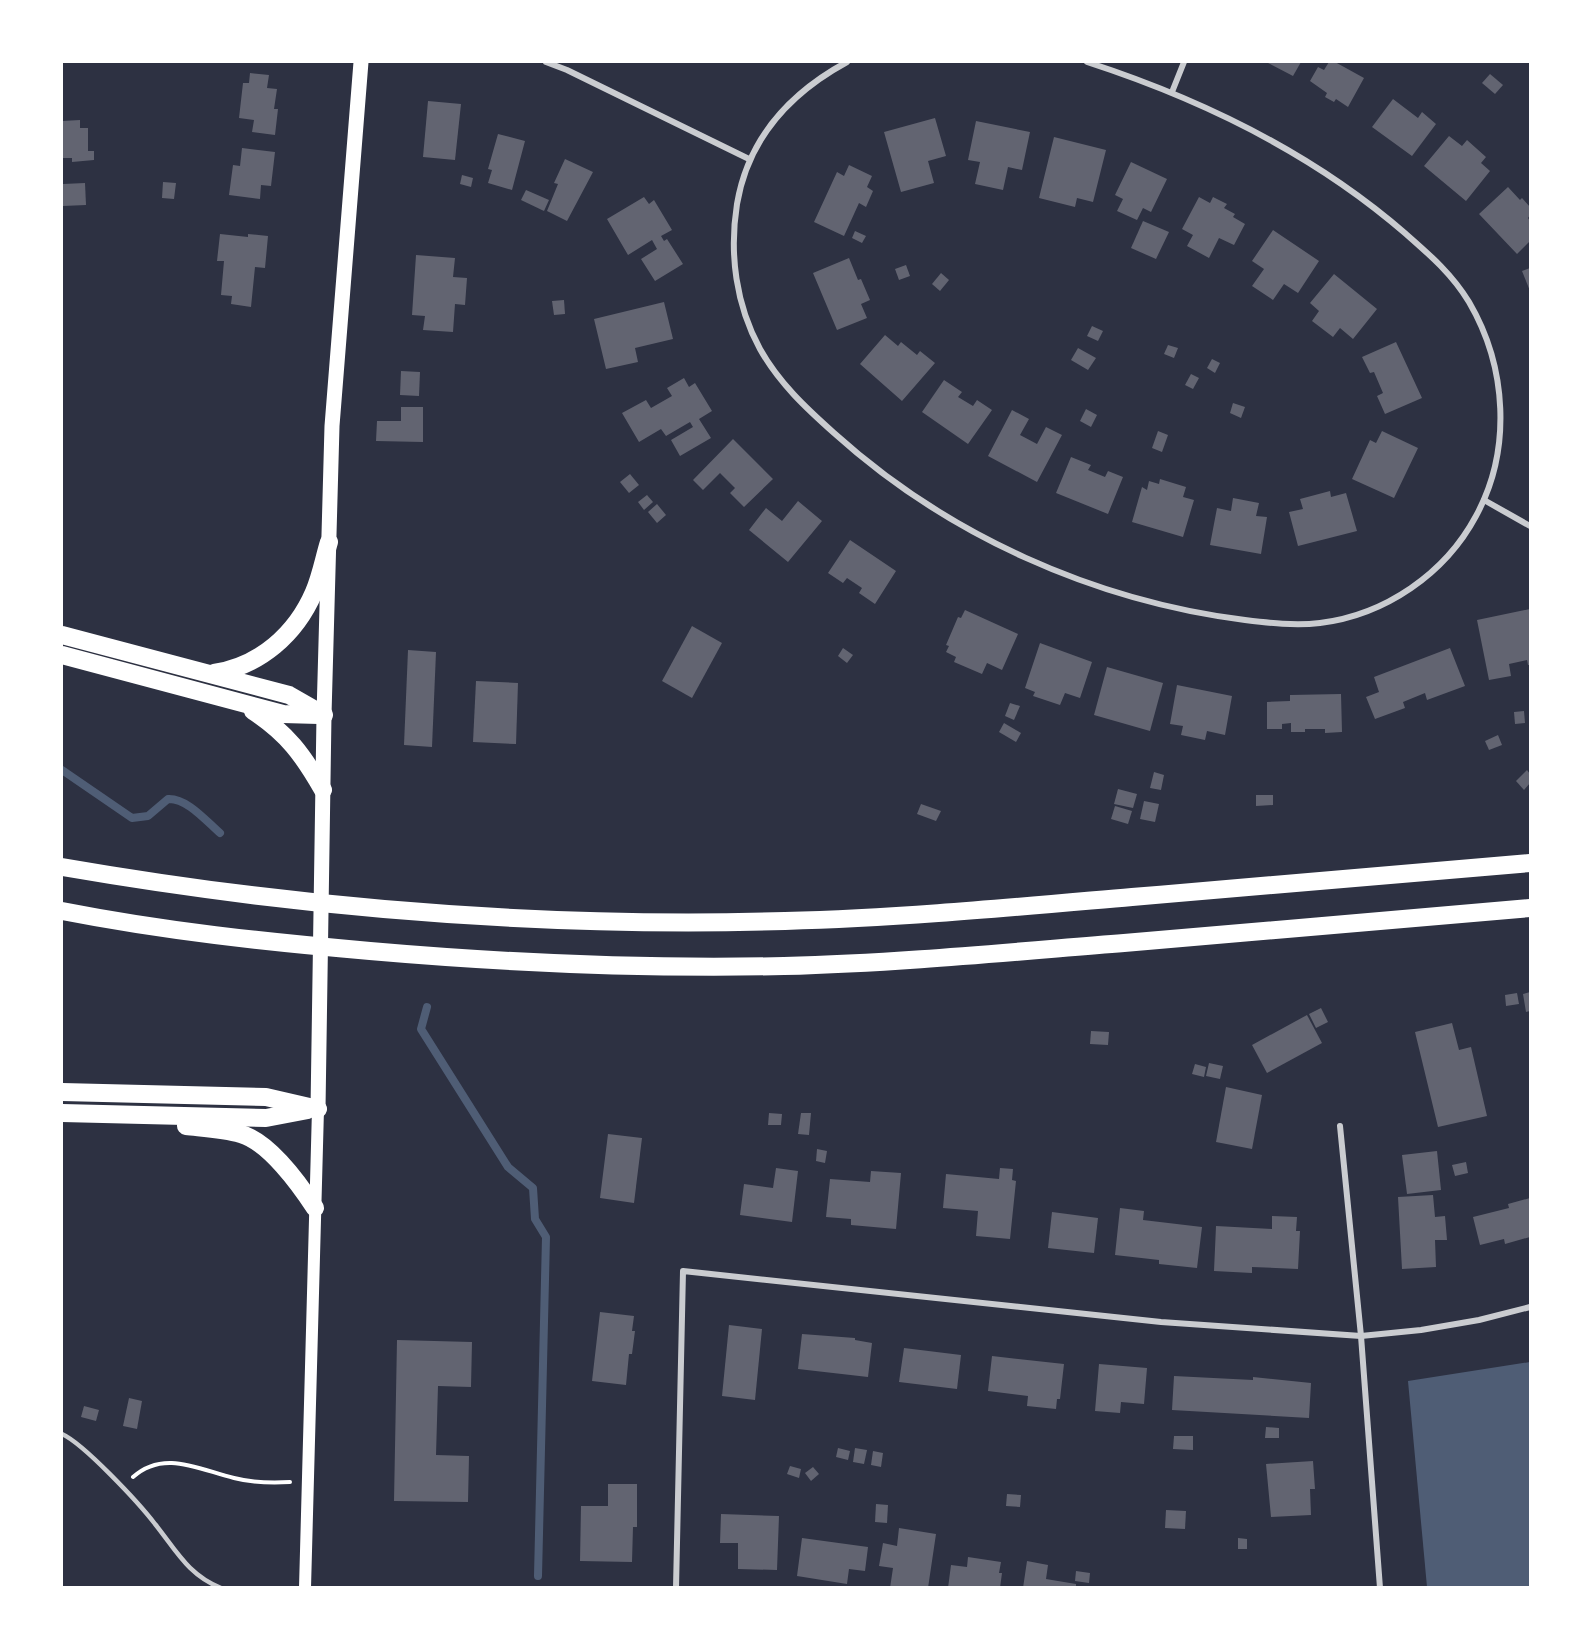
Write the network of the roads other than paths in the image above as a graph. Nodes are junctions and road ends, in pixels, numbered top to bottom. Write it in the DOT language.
graph roads {
  1 [pos="361,62"];
  2 [pos="546,62"];
  3 [pos="847,62"];
  4 [pos="1087,62"];
  5 [pos="1184,62"];
  6 [pos="1172,92"];
  7 [pos="749,159"];
  8 [pos="1484,500"];
  9 [pos="1530,525"];
  10 [pos="328,542"];
  11 [pos="62,635"];
  12 [pos="62,655"];
  13 [pos="209,674"];
  14 [pos="238,702"];
  15 [pos="324,715"];
  16 [pos="323,790"];
  17 [pos="1530,863"];
  18 [pos="62,867"];
  19 [pos="1530,908"];
  20 [pos="62,911"];
  21 [pos="62,920"];
  22 [pos="135,925"];
  23 [pos="62,1092"];
  24 [pos="318,1109"];
  25 [pos="62,1113"];
  26 [pos="107,1114"];
  27 [pos="1340,1126"];
  28 [pos="315,1208"];
  29 [pos="1530,1307"];
  30 [pos="1361,1336"];
  31 [pos="62,1434"];
  32 [pos="221,1587"];
  33 [pos="305,1587"];
  34 [pos="675,1587"];
  35 [pos="1380,1587"];
  1 -- 10 [label="main road"];
  2 -- 7 [label="street"];
  3 -- 7 [label="street"];
  4 -- 6 [label="street"];
  5 -- 6 [label="street"];
  6 -- 8 [label="street"];
  7 -- 8 [label="street"];
  8 -- 9 [label="street"];
  10 -- 13 [label="highway"];
  10 -- 15 [label="main road"];
  11 -- 13 [label="highway"];
  12 -- 14 [label="highway"];
  13 -- 15 [label="highway"];
  14 -- 15 [label="highway"];
  14 -- 16 [label="highway"];
  15 -- 16 [label="main road"];
  16 -- 24 [label="main road"];
  17 -- 18 [label="highway"];
  19 -- 22 [label="highway"];
  20 -- 22 [label="highway"];
  21 -- 22 [label="highway"];
  23 -- 24 [label="highway"];
  24 -- 26 [label="highway"];
  24 -- 28 [label="main road"];
  25 -- 26 [label="highway"];
  26 -- 28 [label="highway"];
  27 -- 30 [label="street"];
  28 -- 33 [label="main road"];
  29 -- 30 [label="street"];
  30 -- 34 [label="street"];
  30 -- 35 [label="street"];
  31 -- 32 [label="lane"];
}
